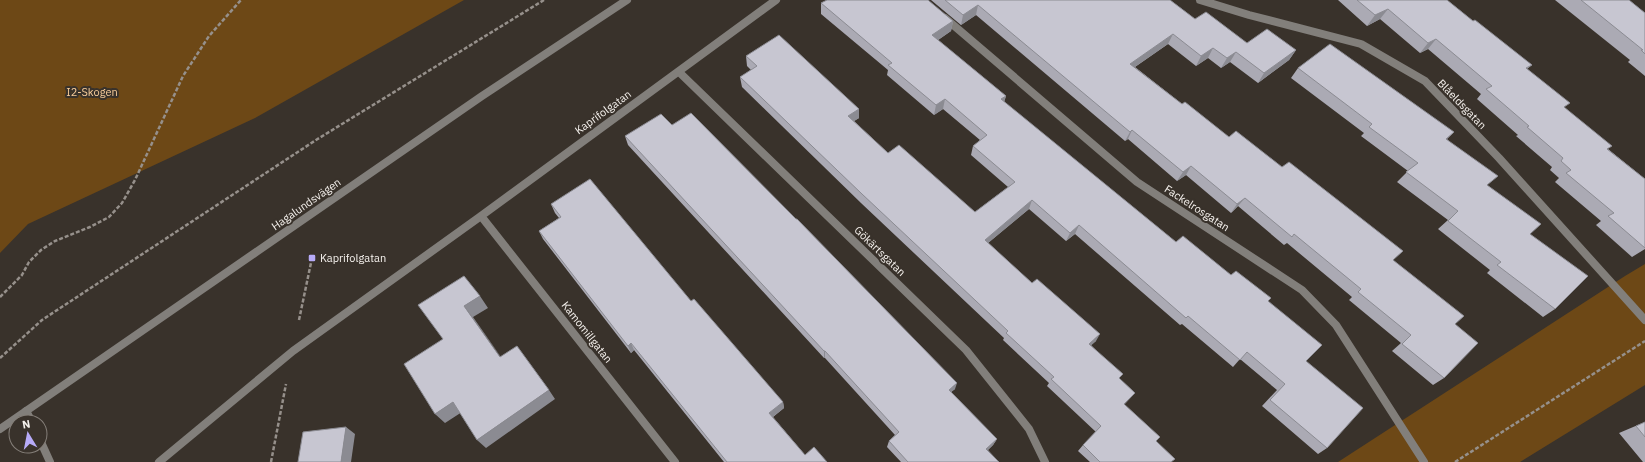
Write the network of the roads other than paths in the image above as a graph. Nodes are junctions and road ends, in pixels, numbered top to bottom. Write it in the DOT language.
graph roads {
  1 [pos="627,0"];
  2 [pos="776,0"];
  3 [pos="1200,0"];
  4 [pos="941,15"];
  5 [pos="679,72"];
  6 [pos="481,216"];
  7 [pos="1645,320"];
  8 [pos="26,411"];
  9 [pos="28,414"];
  10 [pos="0,429"];
  11 [pos="159,462"];
  12 [pos="675,462"];
  13 [pos="1045,462"];
  14 [pos="1424,462"];
  1 -- 8 [label="street, Hagalundsvägen"];
  2 -- 5 [label="street, Kaprifolgatan"];
  3 -- 7 [label="street, Blåeldsgatan"];
  4 -- 14 [label="street, Fackelrosgatan"];
  5 -- 6 [label="street, Kaprifolgatan"];
  5 -- 13 [label="street, Gökärtsgatan"];
  6 -- 11 [label="street, Kaprifolgatan"];
  6 -- 12 [label="street, Kamomillgatan"];
  8 -- 9 [label="street"];
  8 -- 10 [label="street, Hagalundsvägen"];
}
